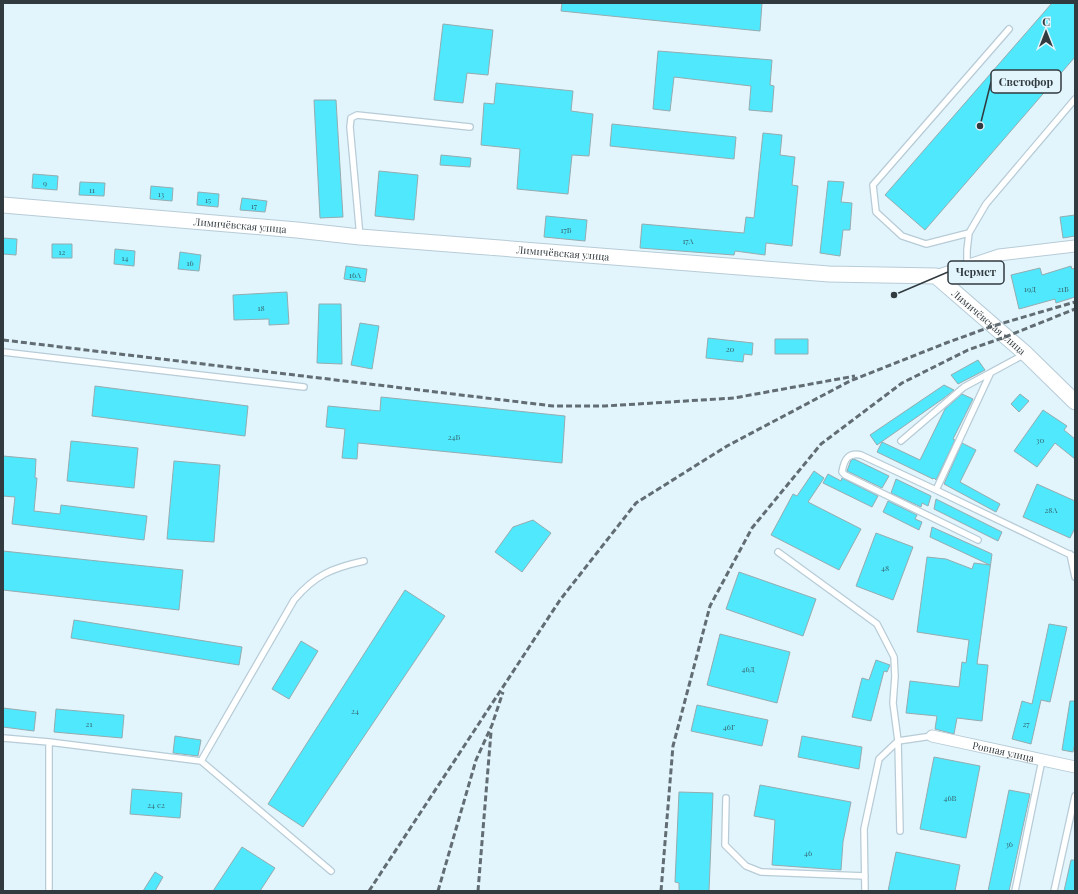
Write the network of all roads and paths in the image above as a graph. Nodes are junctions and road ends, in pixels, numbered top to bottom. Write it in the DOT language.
graph roads {
  1 [pos="1009,29"];
  2 [pos="1075,99"];
  3 [pos="470,127"];
  4 [pos="3,204"];
  5 [pos="969,234"];
  6 [pos="360,237"];
  7 [pos="1075,246"];
  8 [pos="967,267"];
  9 [pos="936,276"];
  10 [pos="3,352"];
  11 [pos="1026,354"];
  12 [pos="990,374"];
  13 [pos="304,387"];
  14 [pos="1075,402"];
  15 [pos="901,441"];
  16 [pos="936,490"];
  17 [pos="978,540"];
  18 [pos="778,552"];
  19 [pos="1072,555"];
  20 [pos="364,561"];
  21 [pos="1075,577"];
  22 [pos="932,736"];
  23 [pos="3,738"];
  24 [pos="898,741"];
  25 [pos="50,742"];
  26 [pos="1042,760"];
  27 [pos="201,762"];
  28 [pos="1075,767"];
  29 [pos="1075,796"];
  30 [pos="726,798"];
  31 [pos="900,831"];
  32 [pos="331,871"];
  33 [pos="865,876"];
  34 [pos="49,891"];
  35 [pos="865,891"];
  36 [pos="1015,891"];
  37 [pos="1054,891"];
  1 -- 5 [label="lane"];
  2 -- 5 [label="lane"];
  3 -- 6 [label="lane"];
  4 -- 6 [label="main road, Лимичёвская улица"];
  5 -- 8 [label="lane"];
  6 -- 9 [label="main road, Лимичёвская улица"];
  7 -- 8 [label="street"];
  8 -- 9 [label="street"];
  9 -- 11 [label="main road, Лимичёвская улица"];
  10 -- 13 [label="lane"];
  11 -- 12 [label="lane"];
  11 -- 14 [label="main road, Лимичёвская улица"];
  12 -- 15 [label="lane"];
  12 -- 16 [label="lane"];
  16 -- 17 [label="lane"];
  16 -- 19 [label="lane"];
  18 -- 24 [label="lane"];
  19 -- 21 [label="lane"];
  20 -- 27 [label="lane"];
  22 -- 24 [label="lane"];
  22 -- 26 [label="street, Ровная улица"];
  23 -- 25 [label="lane"];
  24 -- 31 [label="lane"];
  24 -- 33 [label="lane"];
  25 -- 27 [label="lane"];
  25 -- 34 [label="lane"];
  26 -- 28 [label="street, Ровная улица"];
  26 -- 36 [label="lane"];
  27 -- 32 [label="lane"];
  29 -- 37 [label="lane"];
  30 -- 33 [label="lane"];
  33 -- 35 [label="lane"];
}
